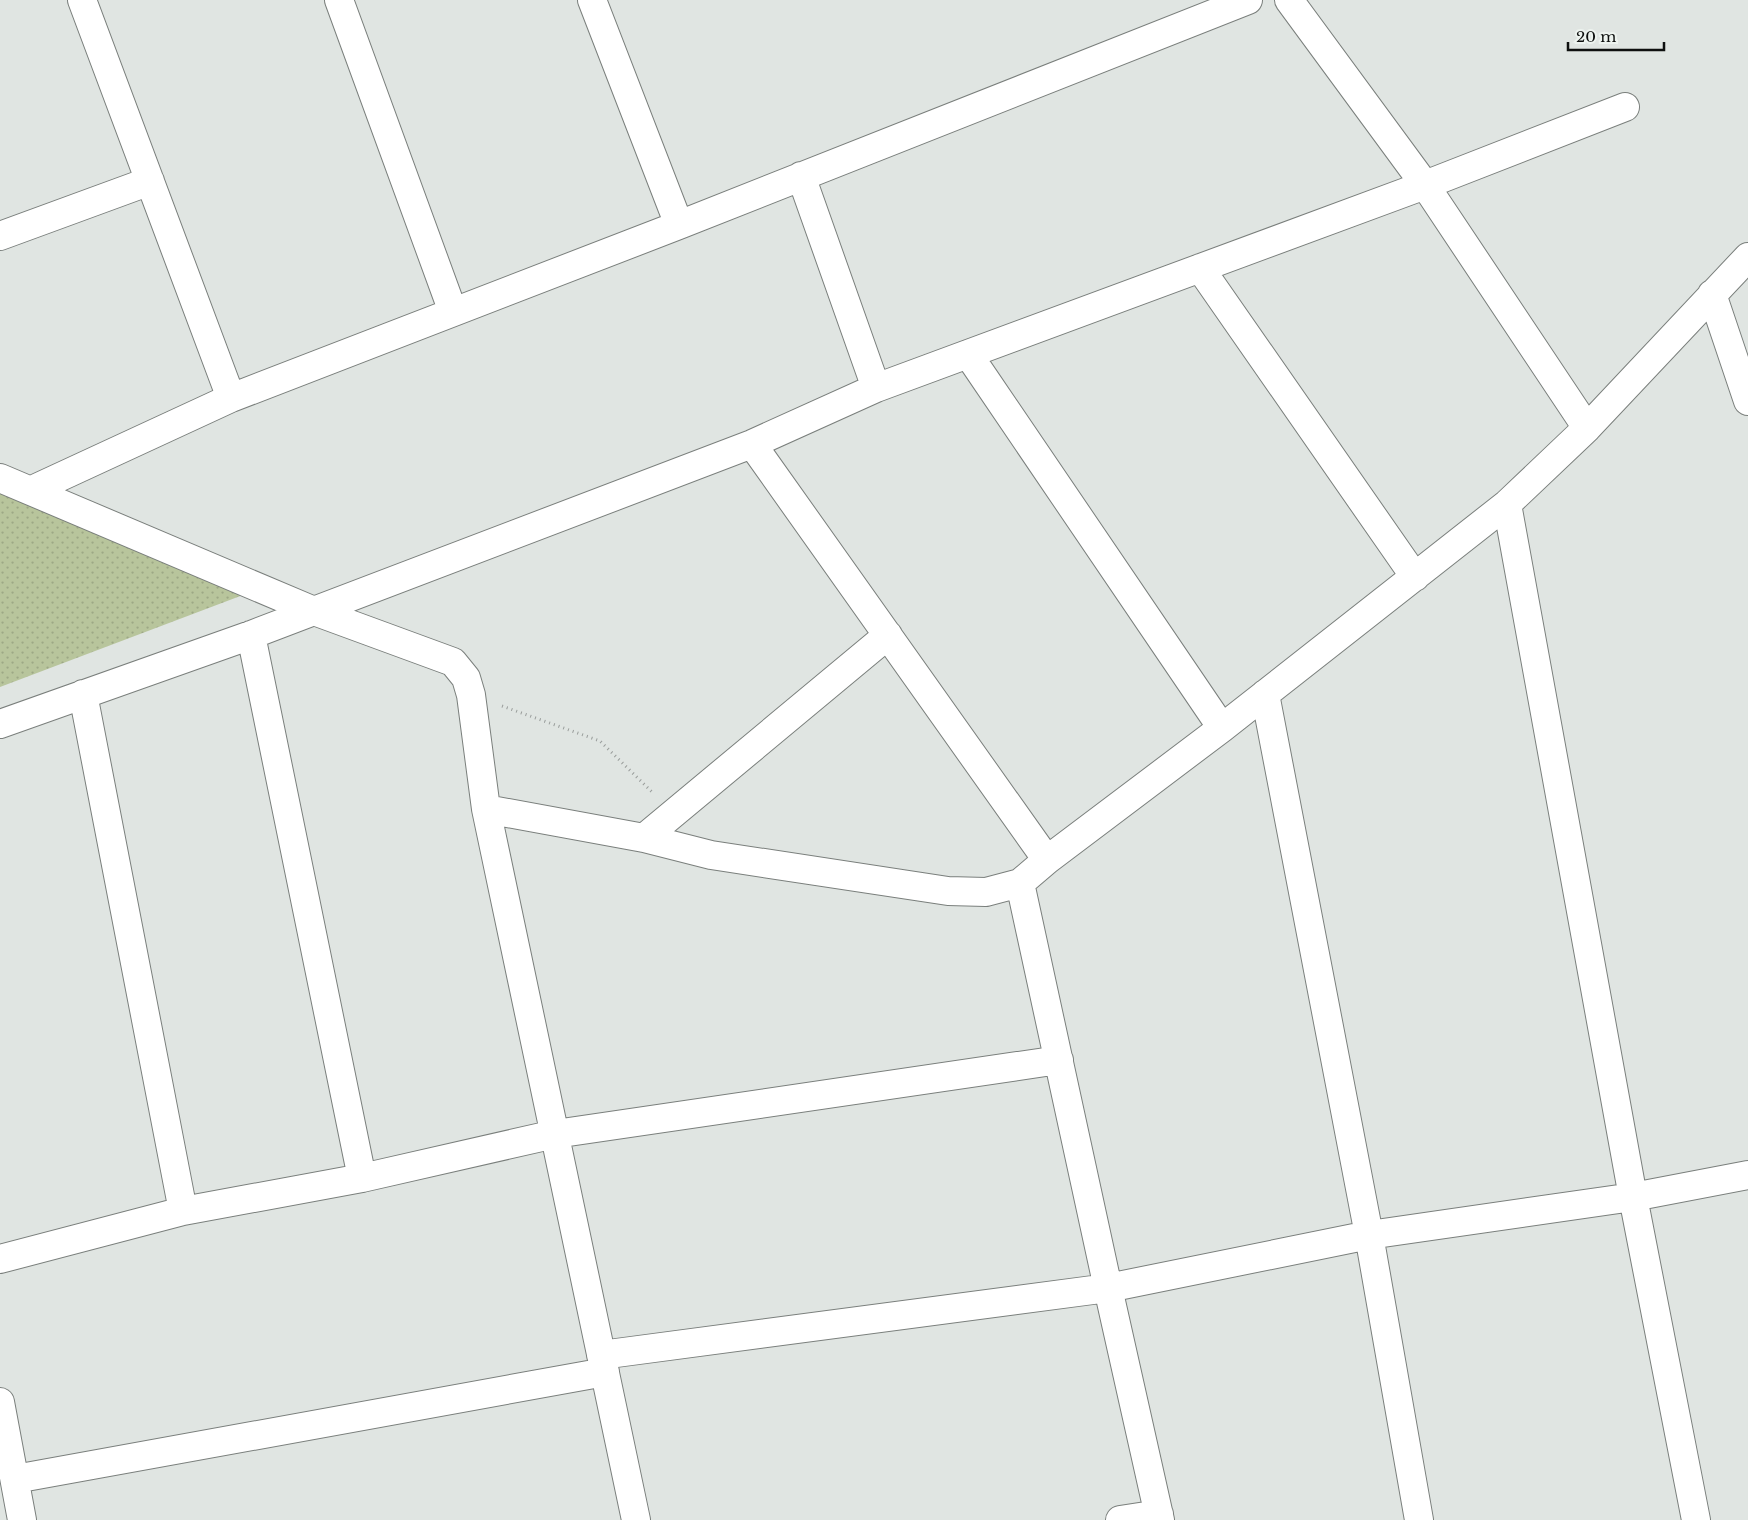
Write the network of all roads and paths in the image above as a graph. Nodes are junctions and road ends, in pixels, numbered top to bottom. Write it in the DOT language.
graph roads {
  1 [pos="82,0"];
  2 [pos="339,0"];
  3 [pos="1248,0"];
  4 [pos="1289,0"];
  5 [pos="601,3"];
  6 [pos="1624,106"];
  7 [pos="801,176"];
  8 [pos="150,181"];
  9 [pos="1425,185"];
  10 [pos="678,225"];
  11 [pos="0,236"];
  12 [pos="1748,257"];
  13 [pos="1200,268"];
  14 [pos="1712,294"];
  15 [pos="453,312"];
  16 [pos="968,354"];
  17 [pos="876,388"];
  18 [pos="231,398"];
  19 [pos="1748,401"];
  20 [pos="1587,428"];
  21 [pos="752,444"];
  22 [pos="0,478"];
  23 [pos="32,490"];
  24 [pos="1507,504"];
  25 [pos="1415,578"];
  26 [pos="314,611"];
  27 [pos="251,635"];
  28 [pos="888,636"];
  29 [pos="83,694"];
  30 [pos="1265,694"];
  31 [pos="471,695"];
  32 [pos="0,724"];
  33 [pos="1222,728"];
  34 [pos="486,809"];
  35 [pos="674,813"];
  36 [pos="644,838"];
  37 [pos="1047,860"];
  38 [pos="1020,882"];
  39 [pos="1059,1060"];
  40 [pos="555,1134"];
  41 [pos="1748,1175"];
  42 [pos="362,1178"];
  43 [pos="1633,1197"];
  44 [pos="183,1211"];
  45 [pos="1368,1235"];
  46 [pos="0,1260"];
  47 [pos="1108,1288"];
  48 [pos="603,1363"];
  49 [pos="0,1402"];
  50 [pos="14,1499"];
  51 [pos="1160,1517"];
  52 [pos="636,1520"];
  53 [pos="1120,1520"];
  54 [pos="1419,1520"];
  55 [pos="1696,1520"];
  1 -- 8 [label="street"];
  2 -- 15 [label="street"];
  3 -- 7 [label="street"];
  4 -- 9 [label="street"];
  5 -- 10 [label="street"];
  6 -- 9 [label="street"];
  7 -- 10 [label="street"];
  7 -- 17 [label="street"];
  8 -- 11 [label="street"];
  8 -- 18 [label="street"];
  9 -- 13 [label="street"];
  9 -- 20 [label="street"];
  10 -- 15 [label="street"];
  12 -- 14 [label="street"];
  13 -- 16 [label="street"];
  13 -- 25 [label="street"];
  14 -- 19 [label="street"];
  14 -- 20 [label="street"];
  15 -- 18 [label="street"];
  16 -- 17 [label="street"];
  16 -- 33 [label="street"];
  17 -- 21 [label="street"];
  18 -- 23 [label="street"];
  20 -- 24 [label="street"];
  21 -- 26 [label="street"];
  21 -- 28 [label="street"];
  22 -- 23 [label="street"];
  23 -- 26 [label="street"];
  24 -- 25 [label="street"];
  24 -- 43 [label="street"];
  25 -- 30 [label="street"];
  26 -- 27 [label="street"];
  26 -- 31 [label="street"];
  27 -- 29 [label="street"];
  27 -- 42 [label="street"];
  28 -- 35 [label="street"];
  28 -- 37 [label="street"];
  29 -- 32 [label="street"];
  29 -- 44 [label="street"];
  30 -- 33 [label="street"];
  30 -- 45 [label="street"];
  31 -- 34 [label="street"];
  31 -- 35 [label="path"];
  33 -- 37 [label="street"];
  34 -- 36 [label="street"];
  34 -- 40 [label="street"];
  35 -- 36 [label="street"];
  36 -- 38 [label="street"];
  37 -- 38 [label="street"];
  38 -- 39 [label="street"];
  39 -- 40 [label="street"];
  39 -- 47 [label="street"];
  40 -- 42 [label="street"];
  40 -- 48 [label="street"];
  41 -- 43 [label="street"];
  42 -- 44 [label="street"];
  43 -- 45 [label="street"];
  43 -- 55 [label="street"];
  44 -- 46 [label="street"];
  45 -- 47 [label="street"];
  45 -- 54 [label="street"];
  47 -- 48 [label="street"];
  47 -- 51 [label="street"];
  48 -- 50 [label="street"];
  48 -- 52 [label="street"];
  49 -- 50 [label="street"];
  51 -- 53 [label="street"];
}
